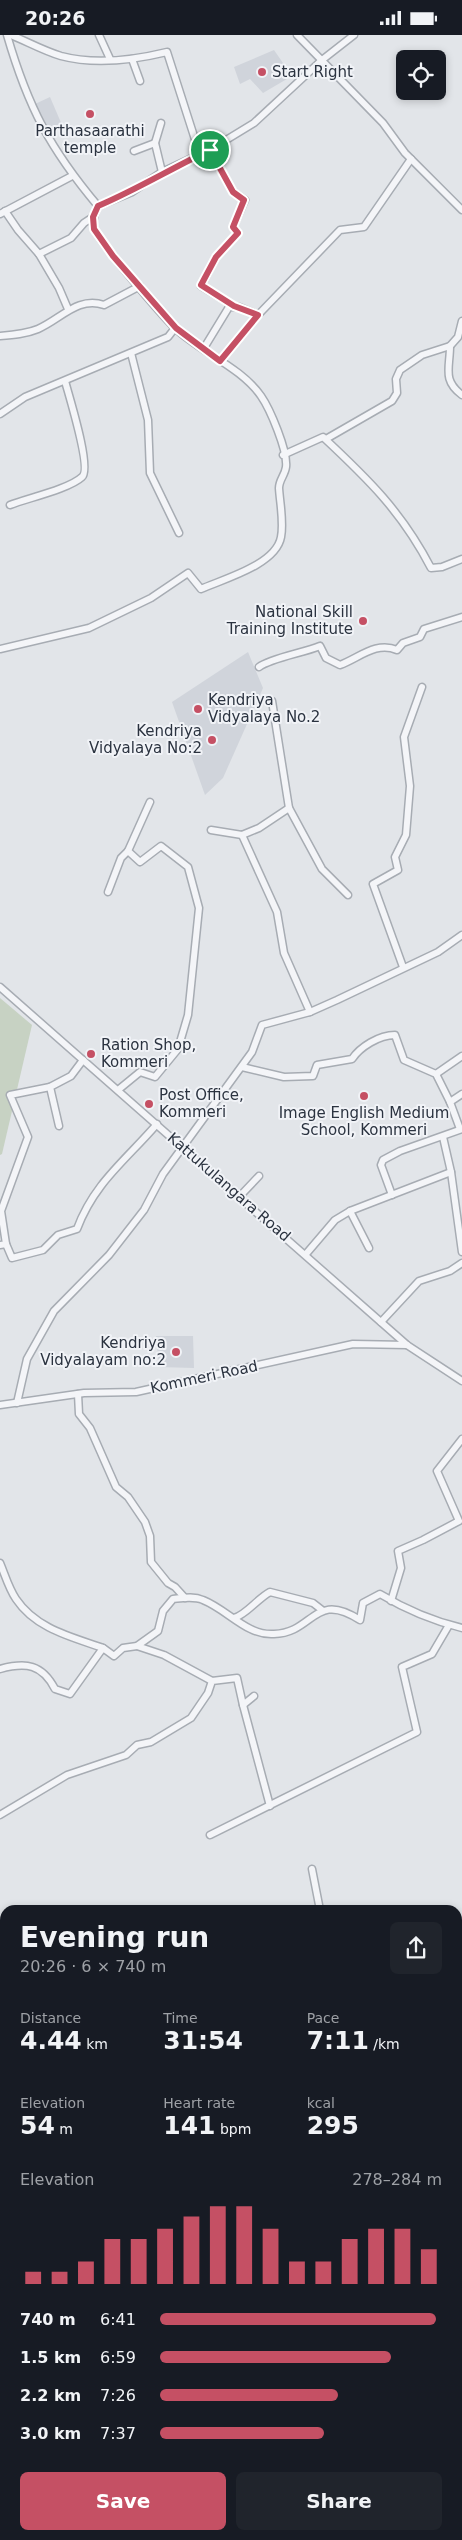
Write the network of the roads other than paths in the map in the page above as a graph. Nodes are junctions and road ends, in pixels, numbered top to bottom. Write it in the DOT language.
graph roads {
  1 [pos="7,35"];
  2 [pos="11,35"];
  3 [pos="99,35"];
  4 [pos="297,35"];
  5 [pos="354,35"];
  6 [pos="110,59"];
  7 [pos="132,59"];
  8 [pos="322,60"];
  9 [pos="140,81"];
  10 [pos="161,123"];
  11 [pos="155,143"];
  12 [pos="210,150"];
  13 [pos="134,151"];
  14 [pos="200,155"];
  15 [pos="411,159"];
  16 [pos="162,172"];
  17 [pos="72,176"];
  18 [pos="98,206"];
  19 [pos="462,211"];
  20 [pos="3,212"];
  21 [pos="93,217"];
  22 [pos="39,254"];
  23 [pos="140,286"];
  24 [pos="234,306"];
  25 [pos="68,309"];
  26 [pos="258,315"];
  27 [pos="462,321"];
  28 [pos="176,328"];
  29 [pos="0,336"];
  30 [pos="450,346"];
  31 [pos="204,348"];
  32 [pos="131,353"];
  33 [pos="220,361"];
  34 [pos="65,381"];
  35 [pos="462,395"];
  36 [pos="0,413"];
  37 [pos="326,439"];
  38 [pos="283,455"];
  39 [pos="10,505"];
  40 [pos="179,533"];
  41 [pos="462,559"];
  42 [pos="462,617"];
  43 [pos="0,649"];
  44 [pos="259,667"];
  45 [pos="422,687"];
  46 [pos="272,701"];
  47 [pos="150,802"];
  48 [pos="289,808"];
  49 [pos="211,830"];
  50 [pos="242,835"];
  51 [pos="128,851"];
  52 [pos="108,892"];
  53 [pos="348,895"];
  54 [pos="462,935"];
  55 [pos="403,967"];
  56 [pos="0,987"];
  57 [pos="310,1012"];
  58 [pos="462,1056"];
  59 [pos="84,1060"];
  60 [pos="242,1067"];
  61 [pos="436,1074"];
  62 [pos="50,1087"];
  63 [pos="118,1090"];
  64 [pos="462,1094"];
  65 [pos="450,1102"];
  66 [pos="157,1124"];
  67 [pos="59,1126"];
  68 [pos="461,1129"];
  69 [pos="443,1137"];
  70 [pos="184,1147"];
  71 [pos="451,1172"];
  72 [pos="259,1175"];
  73 [pos="392,1195"];
  74 [pos="240,1196"];
  75 [pos="350,1211"];
  76 [pos="3,1245"];
  77 [pos="369,1248"];
  78 [pos="462,1252"];
  79 [pos="306,1254"];
  80 [pos="462,1263"];
  81 [pos="381,1321"];
  82 [pos="408,1345"];
  83 [pos="462,1381"];
  84 [pos="78,1394"];
  85 [pos="17,1403"];
  86 [pos="0,1405"];
  87 [pos="462,1439"];
  88 [pos="460,1520"];
  89 [pos="0,1564"];
  90 [pos="185,1598"];
  91 [pos="391,1601"];
  92 [pos="322,1610"];
  93 [pos="234,1618"];
  94 [pos="449,1625"];
  95 [pos="462,1628"];
  96 [pos="137,1646"];
  97 [pos="104,1648"];
  98 [pos="0,1669"];
  99 [pos="212,1681"];
  100 [pos="254,1696"];
  101 [pos="243,1705"];
  102 [pos="270,1806"];
  103 [pos="0,1815"];
  104 [pos="210,1835"];
  105 [pos="312,1869"];
  106 [pos="319,1905"];
  1 -- 17 [label="street"];
  2 -- 6 [label="street"];
  3 -- 6 [label="street"];
  4 -- 8 [label="street"];
  5 -- 8 [label="street"];
  6 -- 7 [label="street"];
  7 -- 9 [label="street"];
  7 -- 14 [label="street"];
  8 -- 12 [label="street"];
  8 -- 15 [label="street"];
  10 -- 11 [label="street"];
  11 -- 13 [label="street"];
  11 -- 16 [label="street"];
  12 -- 14 [label="street"];
  12 -- 24 [label="street"];
  14 -- 16 [label="street"];
  15 -- 19 [label="street"];
  15 -- 26 [label="street"];
  16 -- 18 [label="street"];
  17 -- 18 [label="street"];
  17 -- 20 [label="street"];
  18 -- 21 [label="street"];
  20 -- 22 [label="street"];
  21 -- 22 [label="street"];
  21 -- 23 [label="street"];
  22 -- 25 [label="street"];
  23 -- 25 [label="street"];
  23 -- 28 [label="street"];
  24 -- 26 [label="street"];
  24 -- 31 [label="street"];
  25 -- 29 [label="street"];
  26 -- 33 [label="street"];
  27 -- 30 [label="street"];
  28 -- 31 [label="street"];
  28 -- 32 [label="street"];
  30 -- 35 [label="street"];
  30 -- 37 [label="street"];
  31 -- 33 [label="street"];
  32 -- 34 [label="street"];
  32 -- 40 [label="street"];
  33 -- 38 [label="street"];
  34 -- 36 [label="street"];
  34 -- 39 [label="street"];
  37 -- 38 [label="street"];
  37 -- 41 [label="street"];
  38 -- 43 [label="street"];
  42 -- 44 [label="street"];
  45 -- 55 [label="street"];
  46 -- 48 [label="street"];
  47 -- 51 [label="street"];
  48 -- 50 [label="street"];
  48 -- 53 [label="street"];
  49 -- 50 [label="street"];
  50 -- 57 [label="street"];
  51 -- 52 [label="street"];
  51 -- 63 [label="street"];
  54 -- 55 [label="street"];
  55 -- 57 [label="street"];
  56 -- 59 [label="street, Kattukulangara Road"];
  57 -- 60 [label="street"];
  58 -- 61 [label="street"];
  59 -- 62 [label="street"];
  59 -- 63 [label="street, Kattukulangara Road"];
  60 -- 61 [label="street"];
  60 -- 70 [label="street"];
  61 -- 65 [label="street"];
  62 -- 67 [label="street"];
  62 -- 76 [label="street"];
  63 -- 66 [label="street, Kattukulangara Road"];
  64 -- 65 [label="street"];
  65 -- 68 [label="street"];
  66 -- 70 [label="street, Kattukulangara Road"];
  66 -- 76 [label="street"];
  68 -- 69 [label="street"];
  69 -- 71 [label="street"];
  69 -- 73 [label="street"];
  70 -- 74 [label="street, Kattukulangara Road"];
  70 -- 85 [label="street"];
  71 -- 73 [label="street"];
  71 -- 78 [label="street"];
  72 -- 74 [label="street"];
  73 -- 75 [label="street"];
  74 -- 79 [label="street, Kattukulangara Road"];
  75 -- 77 [label="street"];
  75 -- 79 [label="street"];
  79 -- 81 [label="street, Kattukulangara Road"];
  80 -- 81 [label="street"];
  81 -- 82 [label="street, Kattukulangara Road"];
  82 -- 83 [label="street, Kattukulangara Road"];
  82 -- 84 [label="street, Kommeri Road"];
  84 -- 85 [label="street, Kommeri Road"];
  84 -- 90 [label="street"];
  85 -- 86 [label="street, Kommeri Road"];
  87 -- 88 [label="street"];
  88 -- 91 [label="street"];
  89 -- 97 [label="street"];
  90 -- 93 [label="street"];
  90 -- 96 [label="street"];
  91 -- 92 [label="street"];
  91 -- 94 [label="street"];
  92 -- 93 [label="street"];
  92 -- 93 [label="street"];
  94 -- 95 [label="street"];
  94 -- 102 [label="street"];
  96 -- 97 [label="street"];
  96 -- 99 [label="street"];
  97 -- 98 [label="street"];
  99 -- 101 [label="street"];
  99 -- 103 [label="street"];
  100 -- 101 [label="street"];
  101 -- 102 [label="street"];
  102 -- 104 [label="street"];
  105 -- 106 [label="street"];
}
